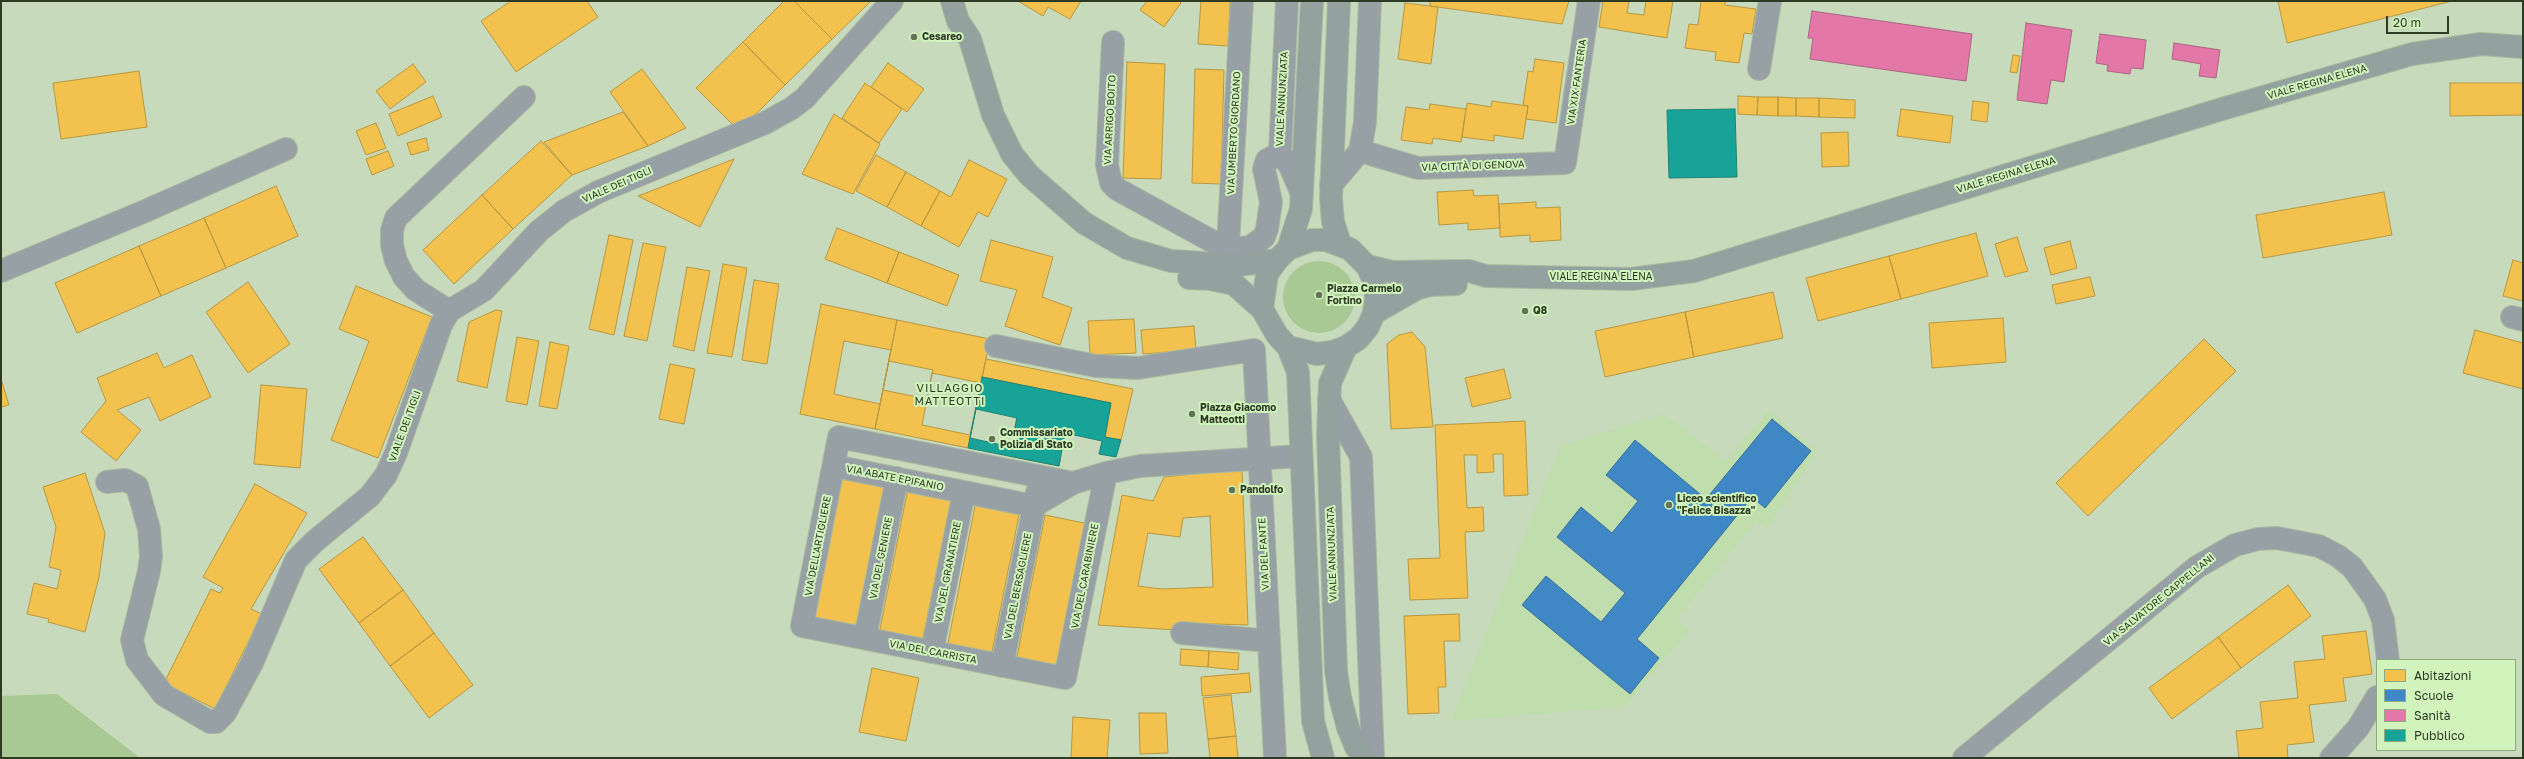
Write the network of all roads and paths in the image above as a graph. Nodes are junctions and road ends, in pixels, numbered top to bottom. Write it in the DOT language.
graph roads {
  1 [pos="892,1"];
  2 [pos="1242,1"];
  3 [pos="1287,1"];
  4 [pos="1312,1"];
  5 [pos="1339,1"];
  6 [pos="1370,1"];
  7 [pos="1589,1"];
  8 [pos="1770,1"];
  9 [pos="955,11"];
  10 [pos="1113,42"];
  11 [pos="2523,47"];
  12 [pos="1759,69"];
  13 [pos="524,97"];
  14 [pos="286,149"];
  15 [pos="1360,151"];
  16 [pos="1280,153"];
  17 [pos="1565,163"];
  18 [pos="1331,185"];
  19 [pos="1301,192"];
  20 [pos="1340,243"];
  21 [pos="1282,255"];
  22 [pos="1227,257"];
  23 [pos="1367,266"];
  24 [pos="1,272"];
  25 [pos="1486,276"];
  26 [pos="1262,309"];
  27 [pos="449,311"];
  28 [pos="1374,313"];
  29 [pos="996,346"];
  30 [pos="1288,347"];
  31 [pos="1346,348"];
  32 [pos="1329,399"];
  33 [pos="1301,456"];
  34 [pos="1258,458"];
  35 [pos="834,466"];
  36 [pos="1106,473"];
  37 [pos="1039,477"];
  38 [pos="897,478"];
  39 [pos="107,482"];
  40 [pos="1074,484"];
  41 [pos="964,492"];
  42 [pos="1034,506"];
  43 [pos="802,626"];
  44 [pos="1182,633"];
  45 [pos="865,638"];
  46 [pos="1269,641"];
  47 [pos="932,652"];
  48 [pos="2388,659"];
  49 [pos="1002,666"];
  50 [pos="1065,678"];
  51 [pos="2376,699"];
  52 [pos="1362,755"];
  53 [pos="1275,758"];
  54 [pos="1323,758"];
  55 [pos="1964,758"];
  56 [pos="2331,758"];
  1 -- 27 [label="street, VIALE DEI TIGLI"];
  2 -- 22 [label="street, VIA UMBERTO GIORDANO"];
  3 -- 16 [label="street, VIALE ANNUNZIATA"];
  4 -- 19 [label="main road, VIALE ANNUNZIATA"];
  5 -- 18 [label="main road"];
  6 -- 15 [label="street"];
  7 -- 17 [label="street, VIA XIX FANTERIA"];
  8 -- 12 [label="street"];
  9 -- 22 [label="main road"];
  9 -- 26 [label="main road"];
  10 -- 22 [label="street, VIA ARRIGO BOITO"];
  11 -- 25 [label="main road, VIALE REGINA ELENA"];
  13 -- 27 [label="street"];
  14 -- 24 [label="street"];
  15 -- 17 [label="street, VIA CITTÀ DI GENOVA"];
  15 -- 18 [label="street"];
  16 -- 19 [label="street, VIALE ANNUNZIATA"];
  16 -- 22 [label="street"];
  18 -- 20 [label="main road"];
  19 -- 21 [label="main road, VIALE ANNUNZIATA"];
  20 -- 21 [label="main road"];
  20 -- 23 [label="main road"];
  21 -- 22 [label="main road"];
  21 -- 26 [label="main road"];
  23 -- 25 [label="main road"];
  23 -- 28 [label="main road"];
  25 -- 28 [label="main road"];
  26 -- 30 [label="main road"];
  27 -- 39 [label="street, VIALE DEI TIGLI"];
  28 -- 31 [label="main road"];
  29 -- 34 [label="street, VIA DEL FANTE"];
  30 -- 31 [label="main road"];
  30 -- 33 [label="main road"];
  31 -- 32 [label="main road, VIALE ANNUNZIATA"];
  32 -- 52 [label="main road, VIALE ANNUNZIATA"];
  32 -- 52 [label="street"];
  33 -- 34 [label="street"];
  33 -- 54 [label="main road"];
  34 -- 36 [label="street"];
  34 -- 46 [label="street, VIA DEL FANTE"];
  35 -- 37 [label="street, VIA ABATE EPIFANIO"];
  35 -- 38 [label="street, VIA ABATE EPIFANIO"];
  35 -- 43 [label="street, VIA DELL'ARTIGLIERE"];
  36 -- 40 [label="street"];
  36 -- 50 [label="street, VIA DEL CARABINIERE"];
  37 -- 40 [label="street, VIA ABATE EPIFANIO"];
  37 -- 42 [label="street, VIA DEL BERSAGLIERE"];
  38 -- 41 [label="street, VIA ABATE EPIFANIO"];
  38 -- 45 [label="street, VIA DEL GENIERE"];
  40 -- 42 [label="street"];
  41 -- 42 [label="street, VIA ABATE EPIFANIO"];
  41 -- 47 [label="street, VIA DEL GRANATIERE"];
  42 -- 49 [label="street, VIA DEL BERSAGLIERE"];
  43 -- 45 [label="street, VIA DEL CARRISTA"];
  44 -- 46 [label="street"];
  45 -- 47 [label="street, VIA DEL CARRISTA"];
  46 -- 53 [label="street, VIA DEL FANTE"];
  47 -- 49 [label="street, VIA DEL CARRISTA"];
  48 -- 55 [label="street, VIA SALVATORE CAPPELLANI"];
  49 -- 50 [label="street, VIA DEL CARRISTA"];
  51 -- 56 [label="street"];
}
